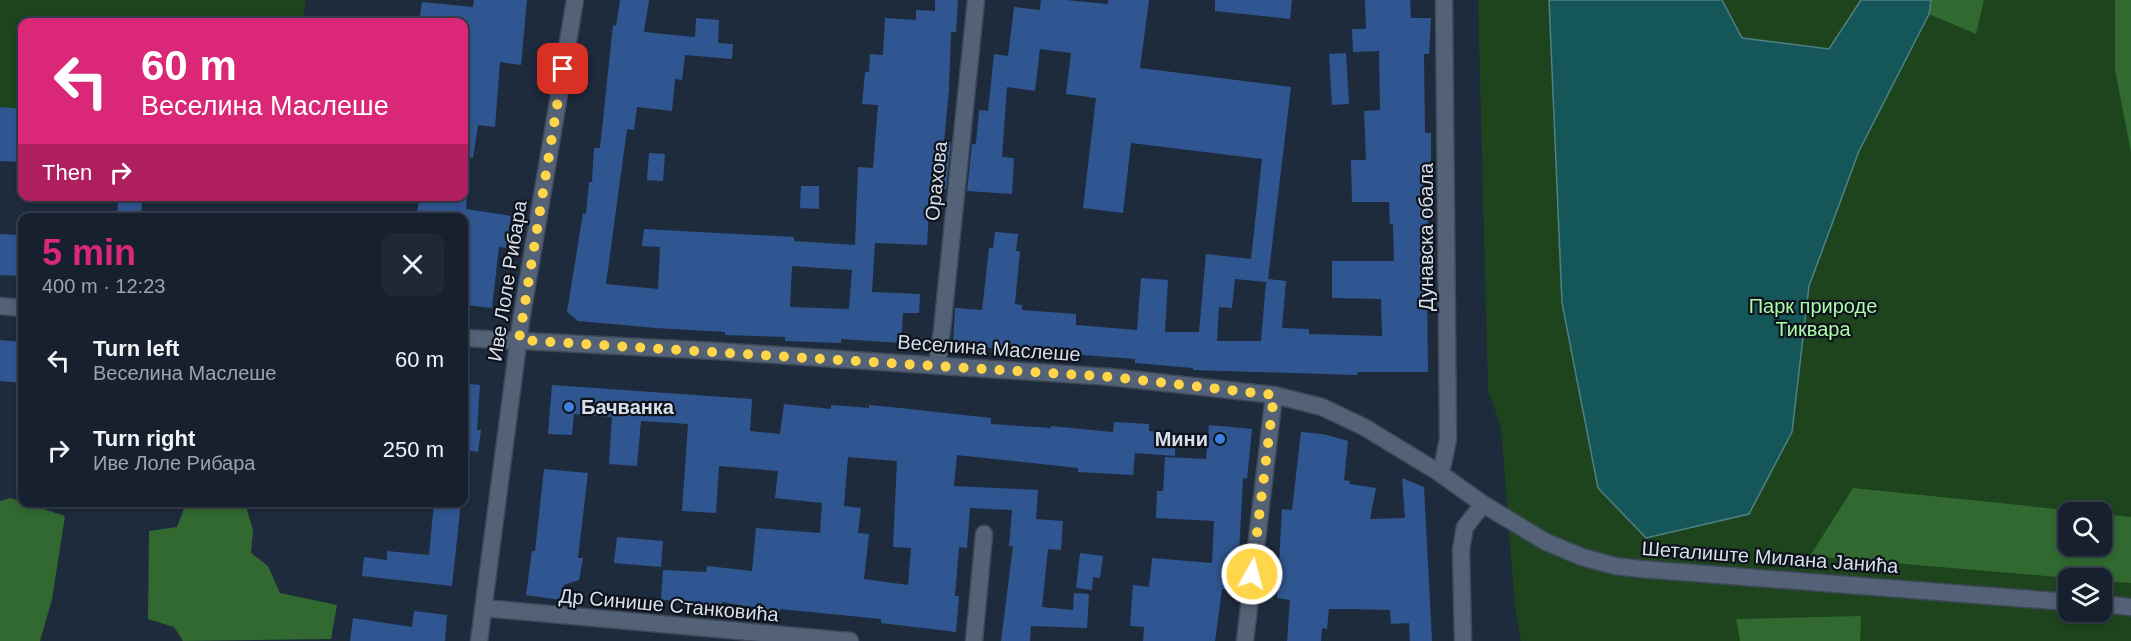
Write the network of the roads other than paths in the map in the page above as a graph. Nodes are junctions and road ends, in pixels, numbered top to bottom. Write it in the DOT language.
graph roads {
  1 [pos="575,0"];
  2 [pos="975,0"];
  3 [pos="1444,0"];
  4 [pos="0,306"];
  5 [pos="18,308"];
  6 [pos="468,338"];
  7 [pos="519,340"];
  8 [pos="937,366"];
  9 [pos="1274,395"];
  10 [pos="1438,472"];
  11 [pos="1483,504"];
  12 [pos="984,534"];
  13 [pos="2058,601"];
  14 [pos="2112,605"];
  15 [pos="2131,607"];
  16 [pos="484,608"];
  17 [pos="767,637"];
  18 [pos="479,641"];
  19 [pos="850,641"];
  20 [pos="974,641"];
  21 [pos="1245,641"];
  22 [pos="1463,641"];
  1 -- 7 [label="street, Иве Лоле Рибара"];
  2 -- 8 [label="street, Орахова"];
  3 -- 10 [label="street, Дунавска обала"];
  4 -- 5 [label="street"];
  6 -- 7 [label="street, Веселина Маслеше"];
  7 -- 8 [label="street, Веселина Маслеше"];
  7 -- 16 [label="street, Иве Лоле Рибара"];
  8 -- 9 [label="street, Веселина Маслеше"];
  9 -- 10 [label="street, Веселина Маслеше"];
  9 -- 21 [label="street"];
  10 -- 11 [label="street, Веселина Маслеше"];
  11 -- 13 [label="street, Шеталиште Милана Јанића"];
  11 -- 22 [label="street"];
  12 -- 20 [label="street"];
  14 -- 15 [label="street"];
  16 -- 17 [label="street, Др Синише Станковића"];
  16 -- 18 [label="street, Иве Лоле Рибара"];
  17 -- 19 [label="street, Др Синише Станковића"];
}
